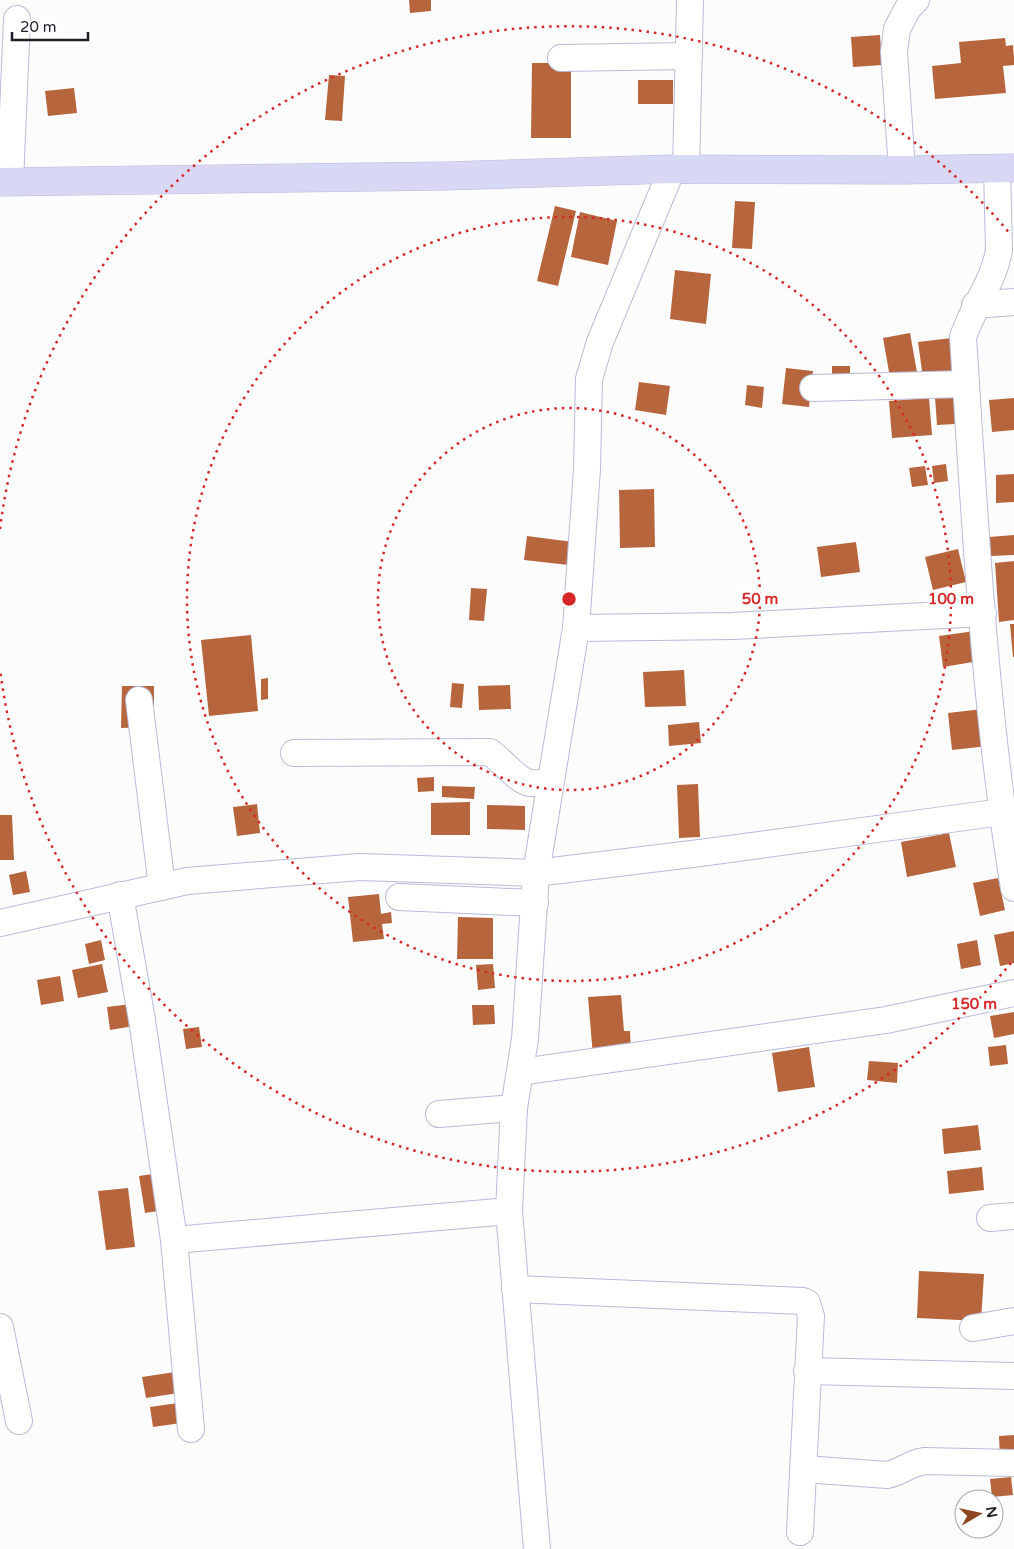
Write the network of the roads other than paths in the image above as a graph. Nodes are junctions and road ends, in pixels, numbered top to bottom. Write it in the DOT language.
graph roads {
  1 [pos="690,0"];
  2 [pos="916,0"];
  3 [pos="17,19"];
  4 [pos="689,56"];
  5 [pos="561,58"];
  6 [pos="1006,168"];
  7 [pos="679,170"];
  8 [pos="902,170"];
  9 [pos="5,182"];
  10 [pos="1014,302"];
  11 [pos="975,305"];
  12 [pos="966,384"];
  13 [pos="813,388"];
  14 [pos="983,613"];
  15 [pos="576,628"];
  16 [pos="139,700"];
  17 [pos="294,753"];
  18 [pos="550,782"];
  19 [pos="1002,812"];
  20 [pos="536,873"];
  21 [pos="162,887"];
  22 [pos="1014,888"];
  23 [pos="120,895"];
  24 [pos="399,896"];
  25 [pos="535,903"];
  26 [pos="0,923"];
  27 [pos="1014,993"];
  28 [pos="521,1072"];
  29 [pos="514,1108"];
  30 [pos="439,1114"];
  31 [pos="509,1211"];
  32 [pos="174,1240"];
  33 [pos="515,1289"];
  34 [pos="1014,1321"];
  35 [pos="0,1327"];
  36 [pos="973,1328"];
  37 [pos="807,1371"];
  38 [pos="1014,1376"];
  39 [pos="19,1420"];
  40 [pos="191,1429"];
  41 [pos="1014,1463"];
  42 [pos="804,1469"];
  43 [pos="800,1532"];
  44 [pos="537,1549"];
  1 -- 4 [label="street"];
  2 -- 8 [label="street"];
  3 -- 9 [label="street"];
  4 -- 5 [label="street"];
  4 -- 7 [label="street"];
  6 -- 8 [label="street"];
  6 -- 11 [label="street"];
  7 -- 8 [label="street"];
  7 -- 9 [label="street"];
  7 -- 15 [label="street"];
  10 -- 11 [label="street"];
  11 -- 12 [label="street"];
  12 -- 13 [label="street"];
  12 -- 14 [label="street"];
  14 -- 15 [label="street"];
  14 -- 19 [label="street"];
  15 -- 18 [label="street"];
  16 -- 21 [label="street"];
  17 -- 18 [label="street"];
  18 -- 20 [label="street"];
  19 -- 20 [label="street"];
  19 -- 22 [label="street"];
  20 -- 21 [label="street"];
  20 -- 25 [label="street"];
  21 -- 23 [label="street"];
  23 -- 26 [label="street"];
  23 -- 32 [label="street"];
  24 -- 25 [label="street"];
  25 -- 28 [label="street"];
  27 -- 28 [label="street"];
  28 -- 29 [label="street"];
  29 -- 30 [label="street"];
  29 -- 31 [label="street"];
  31 -- 32 [label="street"];
  31 -- 33 [label="street"];
  32 -- 40 [label="street"];
  33 -- 37 [label="street"];
  33 -- 44 [label="street"];
  34 -- 36 [label="street"];
  35 -- 39 [label="street"];
  37 -- 38 [label="street"];
  37 -- 42 [label="street"];
  41 -- 42 [label="street"];
  42 -- 43 [label="street"];
}
